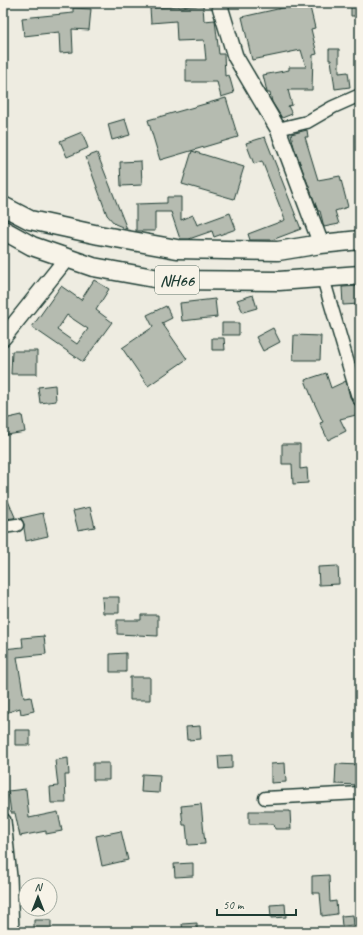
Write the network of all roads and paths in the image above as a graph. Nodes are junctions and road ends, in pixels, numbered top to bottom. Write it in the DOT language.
graph roads {
  1 [pos="219,3"];
  2 [pos="360,94"];
  3 [pos="278,129"];
  4 [pos="3,206"];
  5 [pos="3,230"];
  6 [pos="360,240"];
  7 [pos="321,244"];
  8 [pos="67,258"];
  9 [pos="360,275"];
  10 [pos="323,278"];
  11 [pos="3,338"];
  12 [pos="360,400"];
  13 [pos="17,525"];
  14 [pos="3,527"];
  15 [pos="360,793"];
  16 [pos="265,798"];
  17 [pos="3,821"];
  18 [pos="11,932"];
  1 -- 3 [label="main road"];
  2 -- 3 [label="street"];
  3 -- 7 [label="main road"];
  4 -- 7 [label="highway, NH66"];
  5 -- 8 [label="highway, NH66"];
  6 -- 7 [label="highway, NH66"];
  8 -- 10 [label="highway, NH66"];
  8 -- 11 [label="main road"];
  9 -- 10 [label="highway, NH66"];
  10 -- 12 [label="street"];
  13 -- 14 [label="street"];
  15 -- 16 [label="street"];
  17 -- 18 [label="main road"];
}
